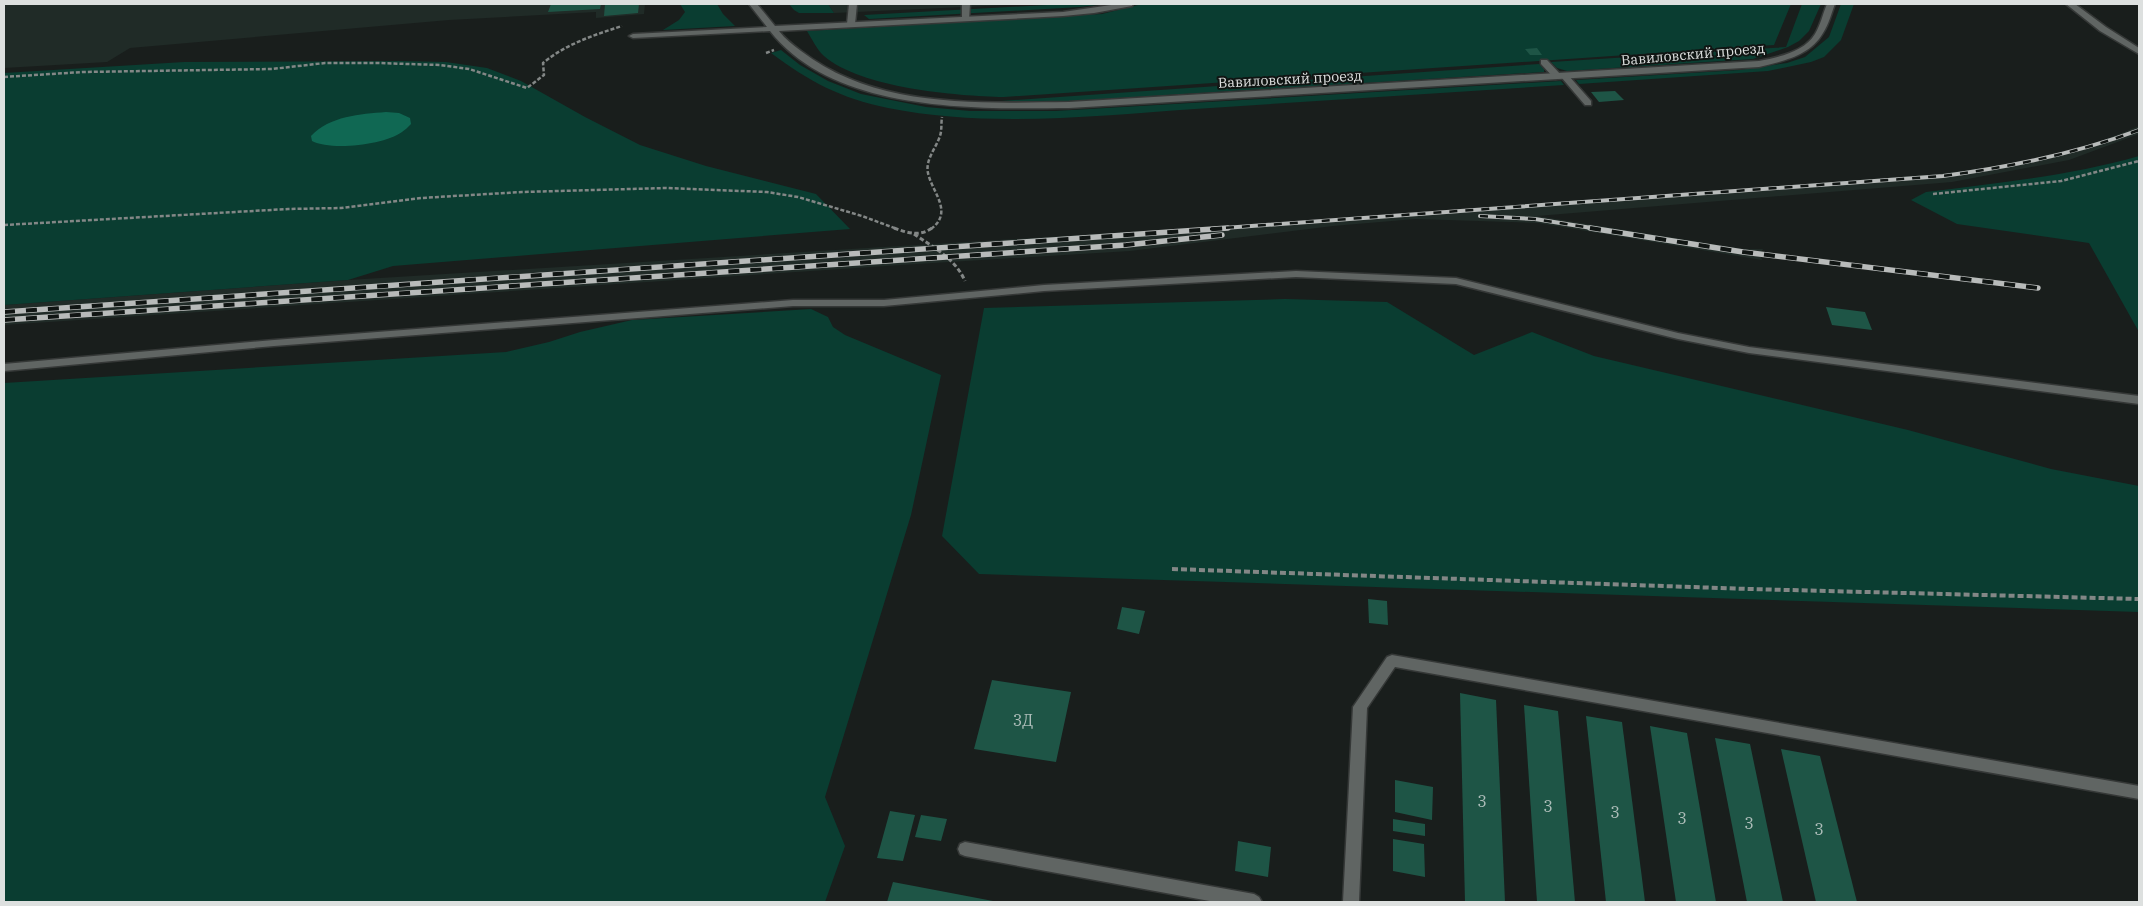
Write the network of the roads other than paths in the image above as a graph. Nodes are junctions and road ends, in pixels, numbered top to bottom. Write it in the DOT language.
graph roads {
  1 [pos="753,4"];
  2 [pos="853,4"];
  3 [pos="966,4"];
  4 [pos="1129,4"];
  5 [pos="1830,4"];
  6 [pos="2070,4"];
  7 [pos="966,18"];
  8 [pos="851,24"];
  9 [pos="769,28"];
  10 [pos="633,36"];
  11 [pos="2139,52"];
  12 [pos="1544,62"];
  13 [pos="1561,77"];
  14 [pos="1588,103"];
  15 [pos="4,368"];
  16 [pos="2139,400"];
  17 [pos="2139,793"];
  18 [pos="965,849"];
  19 [pos="1254,902"];
  20 [pos="1351,902"];
  1 -- 9 [label="street, Вавиловский проезд"];
  2 -- 8 [label="lane"];
  3 -- 7 [label="lane"];
  4 -- 7 [label="street"];
  5 -- 13 [label="street, Вавиловский проезд"];
  6 -- 11 [label="street"];
  7 -- 8 [label="street"];
  8 -- 9 [label="street"];
  9 -- 10 [label="street"];
  9 -- 13 [label="street, Вавиловский проезд"];
  12 -- 13 [label="lane"];
  13 -- 14 [label="lane"];
  15 -- 16 [label="lane"];
  17 -- 20 [label="lane"];
  18 -- 19 [label="lane"];
}
